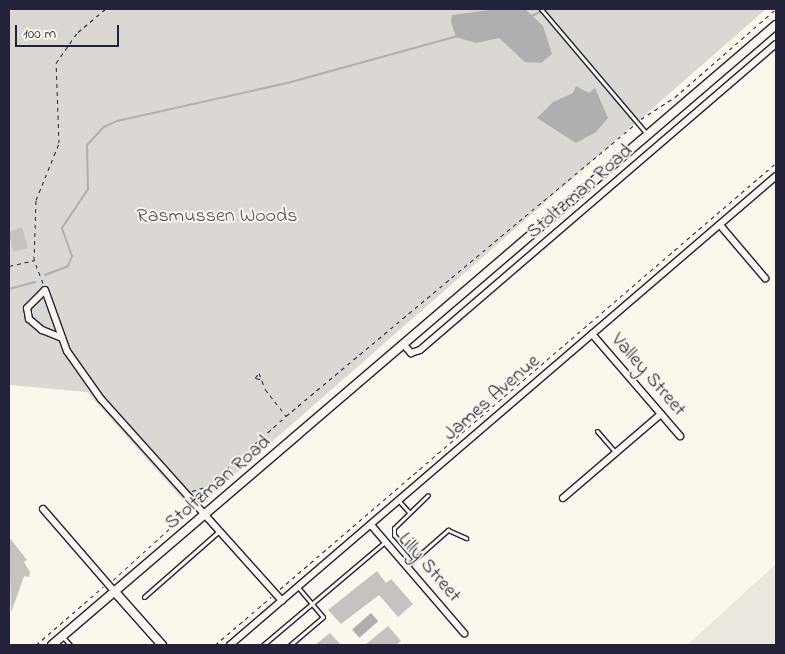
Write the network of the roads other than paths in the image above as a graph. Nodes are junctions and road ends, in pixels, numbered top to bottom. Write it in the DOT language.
graph roads {
  1 [pos="542,9"];
  2 [pos="776,26"];
  3 [pos="776,44"];
  4 [pos="649,136"];
  5 [pos="776,176"];
  6 [pos="720,225"];
  7 [pos="765,278"];
  8 [pos="592,334"];
  9 [pos="62,338"];
  10 [pos="404,345"];
  11 [pos="661,414"];
  12 [pos="597,431"];
  13 [pos="680,436"];
  14 [pos="616,453"];
  15 [pos="428,495"];
  16 [pos="563,498"];
  17 [pos="399,500"];
  18 [pos="43,508"];
  19 [pos="409,512"];
  20 [pos="206,515"];
  21 [pos="371,525"];
  22 [pos="219,530"];
  23 [pos="466,538"];
  24 [pos="385,542"];
  25 [pos="415,560"];
  26 [pos="407,567"];
  27 [pos="298,587"];
  28 [pos="115,592"];
  29 [pos="144,597"];
  30 [pos="282,601"];
  31 [pos="312,604"];
  32 [pos="464,633"];
  33 [pos="63,636"];
  34 [pos="52,645"];
  35 [pos="70,645"];
  36 [pos="162,645"];
  37 [pos="231,645"];
  38 [pos="263,645"];
  39 [pos="290,645"];
  1 -- 4 [label="lane"];
  2 -- 4 [label="street, Stoltzman Road"];
  3 -- 10 [label="street, Stoltzman Road"];
  4 -- 10 [label="street, Stoltzman Road"];
  5 -- 6 [label="street, James Avenue"];
  6 -- 7 [label="street"];
  6 -- 8 [label="street, James Avenue"];
  8 -- 11 [label="street, Valley Street"];
  8 -- 17 [label="street, James Avenue"];
  9 -- 9 [label="street"];
  9 -- 20 [label="street"];
  10 -- 20 [label="street, Stoltzman Road"];
  11 -- 13 [label="street, Valley Street"];
  11 -- 14 [label="street"];
  12 -- 14 [label="lane"];
  14 -- 16 [label="street"];
  15 -- 19 [label="lane"];
  17 -- 19 [label="lane"];
  17 -- 21 [label="street, James Avenue"];
  18 -- 28 [label="street"];
  19 -- 25 [label="lane"];
  20 -- 22 [label="street"];
  20 -- 28 [label="street, Stoltzman Road"];
  21 -- 24 [label="street, Lilly Street"];
  21 -- 27 [label="street, James Avenue"];
  22 -- 29 [label="lane"];
  22 -- 30 [label="street"];
  23 -- 25 [label="lane"];
  24 -- 26 [label="street, Lilly Street"];
  24 -- 31 [label="lane"];
  25 -- 26 [label="lane"];
  26 -- 32 [label="street, Lilly Street"];
  27 -- 30 [label="street, James Avenue"];
  27 -- 31 [label="lane"];
  28 -- 33 [label="street, Stoltzman Road"];
  28 -- 36 [label="street"];
  30 -- 37 [label="street, James Avenue"];
  31 -- 38 [label="lane"];
  31 -- 39 [label="lane"];
  33 -- 34 [label="street, Stoltzman Road"];
  33 -- 35 [label="lane"];
}
